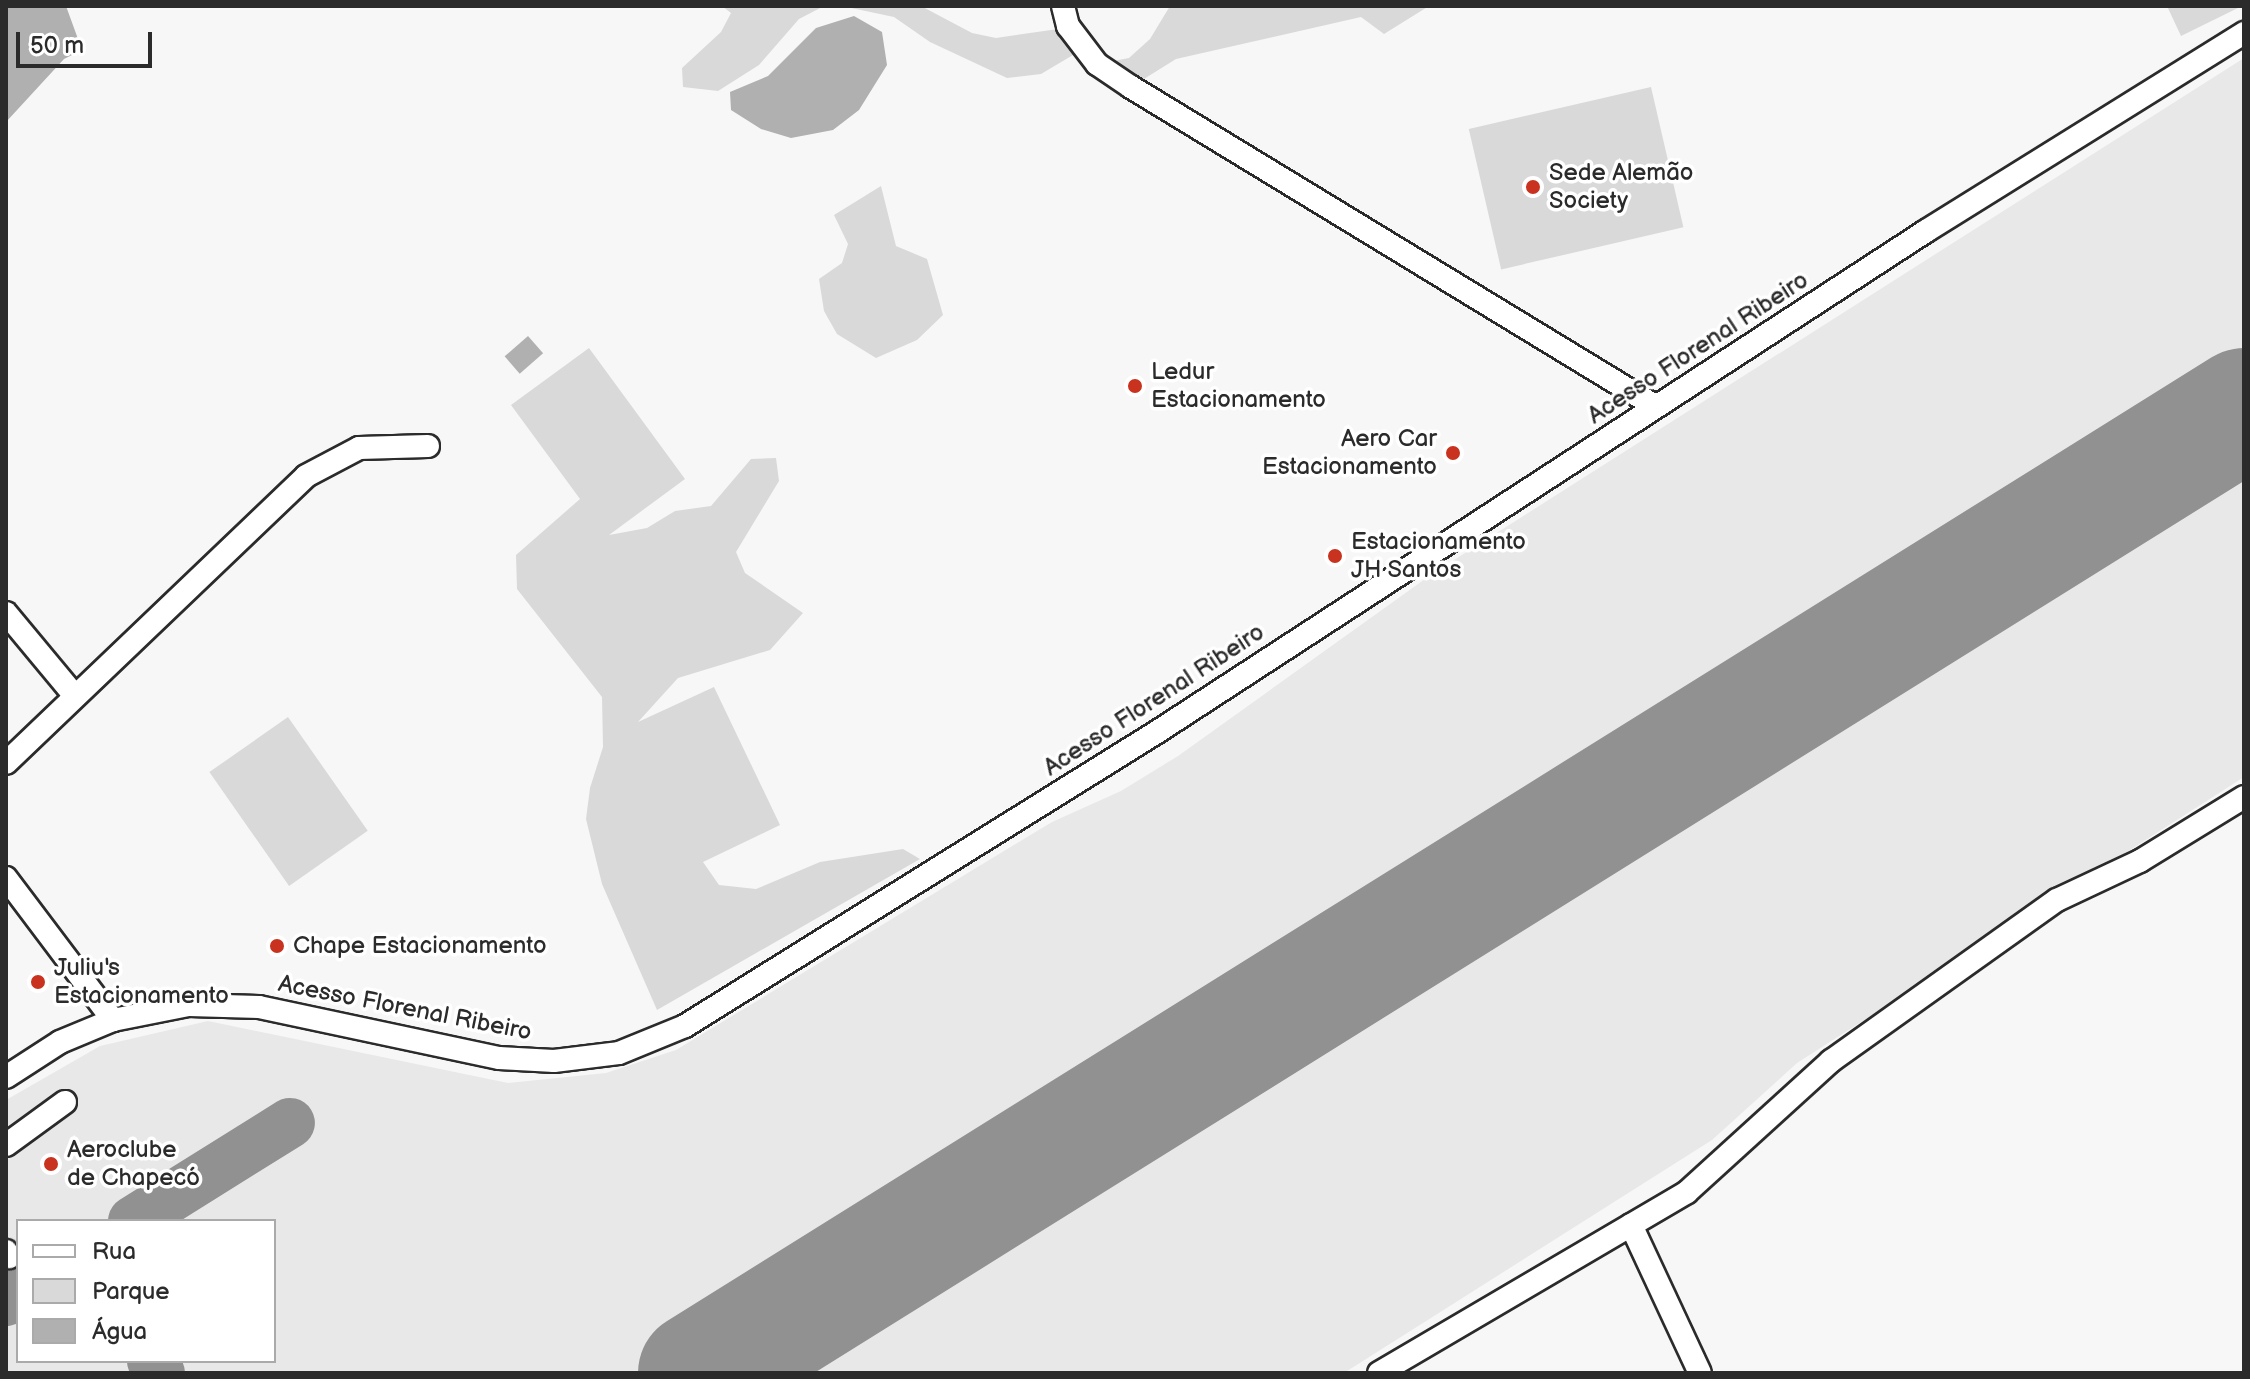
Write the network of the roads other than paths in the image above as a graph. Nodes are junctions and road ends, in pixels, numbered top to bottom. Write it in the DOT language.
graph roads {
  1 [pos="1063,6"];
  2 [pos="2244,33"];
  3 [pos="1655,406"];
  4 [pos="428,446"];
  5 [pos="6,613"];
  6 [pos="75,696"];
  7 [pos="6,763"];
  8 [pos="2244,797"];
  9 [pos="6,878"];
  10 [pos="113,1020"];
  11 [pos="6,1077"];
  12 [pos="65,1102"];
  13 [pos="6,1145"];
  14 [pos="1631,1225"];
  15 [pos="1379,1373"];
  16 [pos="1700,1373"];
  1 -- 3 [label="street"];
  2 -- 3 [label="street, Acesso Florenal Ribeiro"];
  3 -- 10 [label="street, Acesso Florenal Ribeiro"];
  4 -- 6 [label="street"];
  5 -- 6 [label="street"];
  6 -- 7 [label="street"];
  8 -- 14 [label="street"];
  9 -- 10 [label="street"];
  10 -- 11 [label="street, Acesso Florenal Ribeiro"];
  12 -- 13 [label="street"];
  14 -- 15 [label="street"];
  14 -- 16 [label="street"];
}
